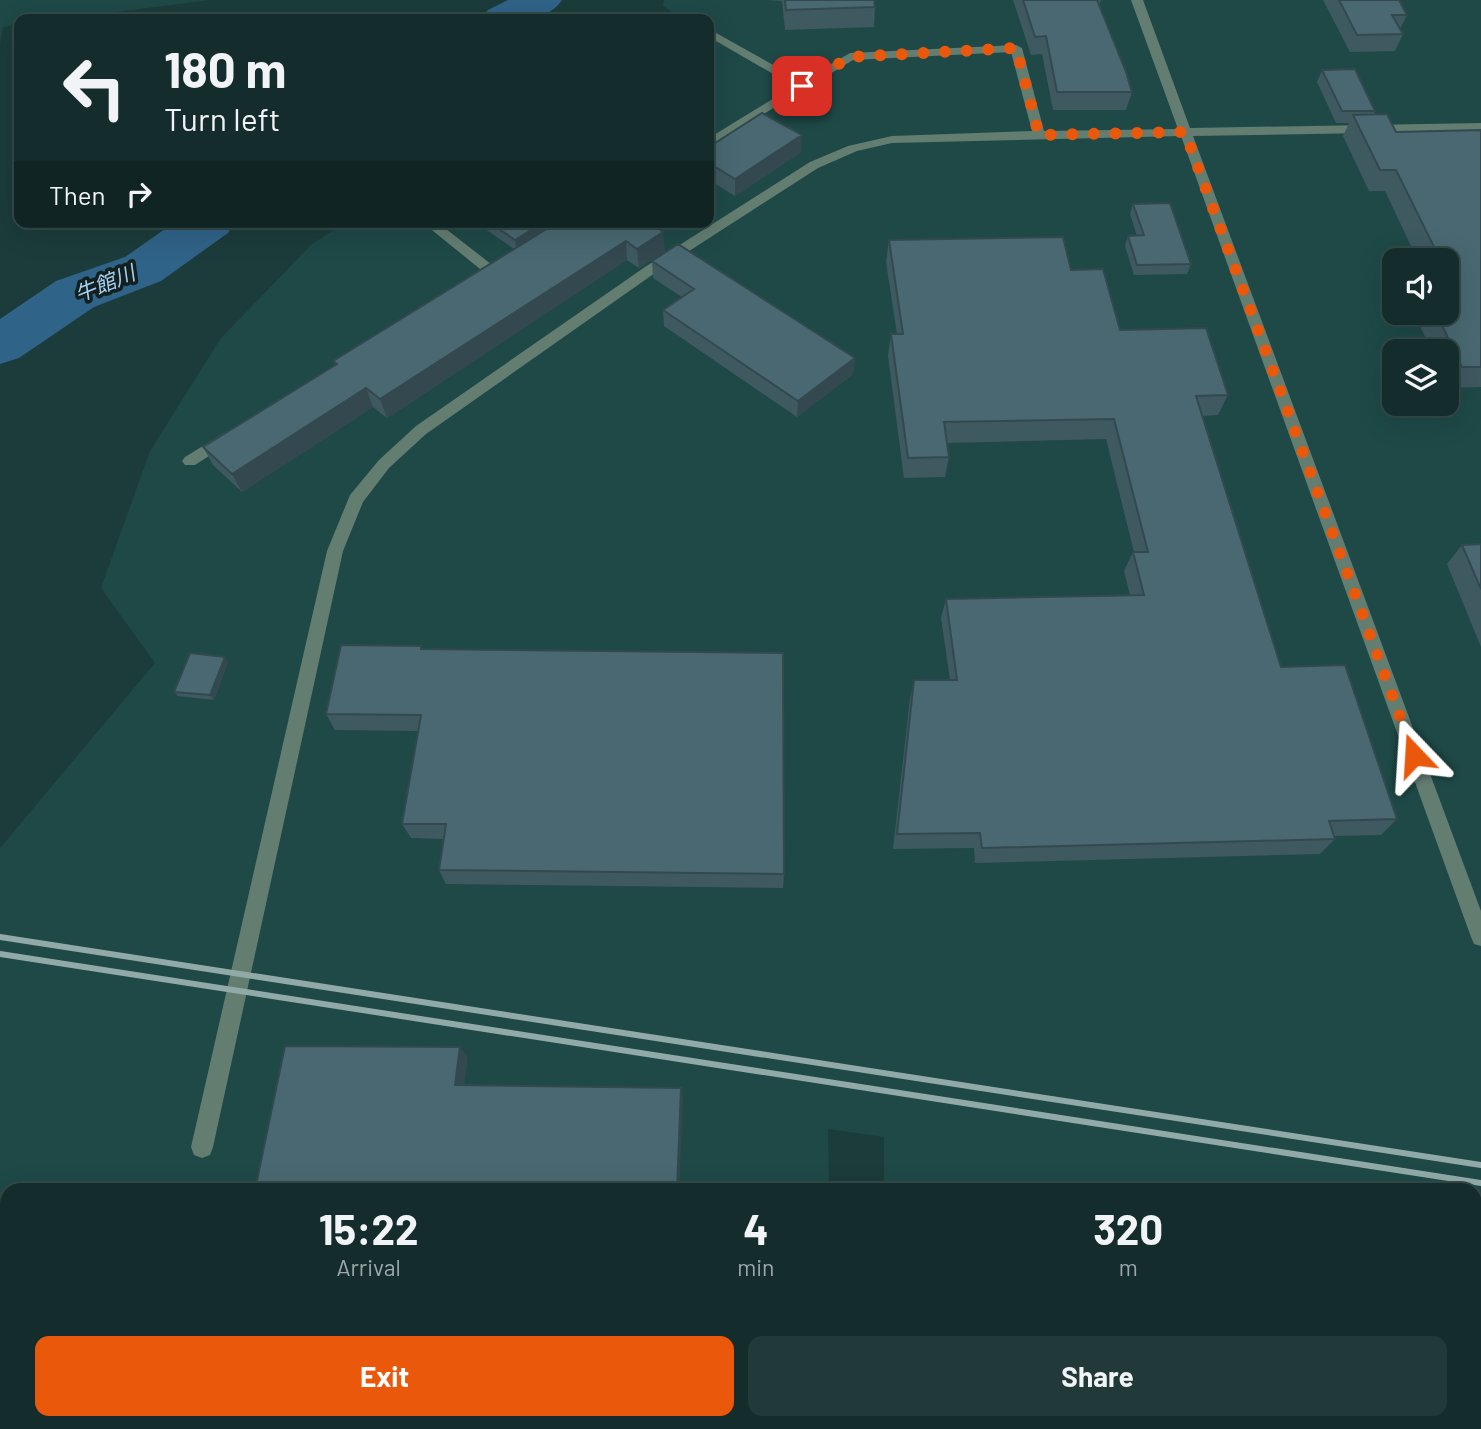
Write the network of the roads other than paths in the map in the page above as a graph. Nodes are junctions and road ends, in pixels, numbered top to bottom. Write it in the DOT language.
graph roads {
  1 [pos="1137,0"];
  2 [pos="714,35"];
  3 [pos="802,86"];
  4 [pos="1481,127"];
  5 [pos="1185,132"];
  6 [pos="1039,135"];
  7 [pos="714,140"];
  8 [pos="715,221"];
  9 [pos="436,228"];
  10 [pos="706,228"];
  11 [pos="494,274"];
  12 [pos="237,432"];
  13 [pos="190,461"];
  14 [pos="1481,937"];
  15 [pos="202,1147"];
  1 -- 5 [label="street"];
  2 -- 3 [label="street"];
  3 -- 6 [label="street"];
  3 -- 7 [label="street"];
  4 -- 5 [label="street"];
  5 -- 6 [label="street"];
  5 -- 14 [label="street"];
  6 -- 8 [label="street"];
  9 -- 11 [label="street"];
  10 -- 15 [label="street"];
  12 -- 13 [label="street"];
}
